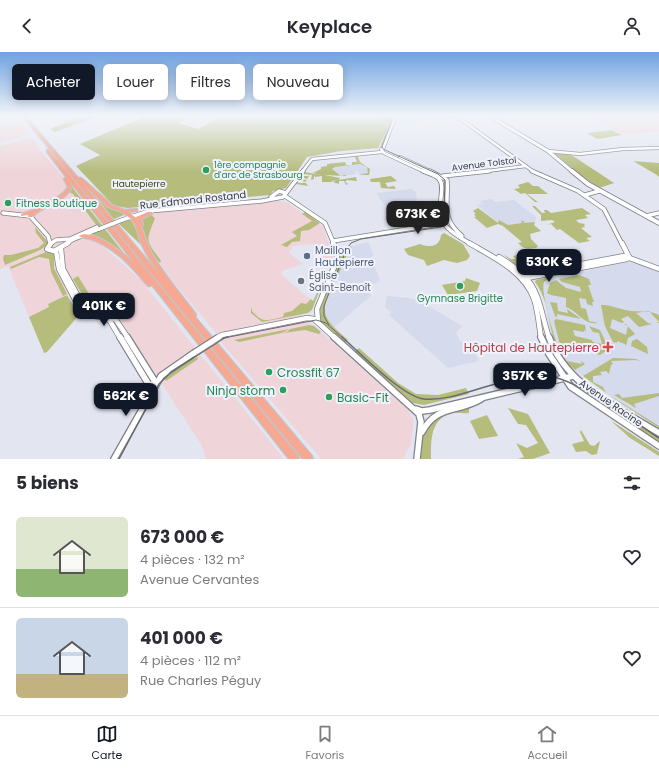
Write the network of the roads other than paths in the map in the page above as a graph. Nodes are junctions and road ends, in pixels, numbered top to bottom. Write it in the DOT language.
graph roads {
  1 [pos="35,134"];
  2 [pos="38,134"];
  3 [pos="389,134"];
  4 [pos="481,134"];
  5 [pos="519,134"];
  6 [pos="659,148"];
  7 [pos="382,150"];
  8 [pos="549,152"];
  9 [pos="57,159"];
  10 [pos="526,166"];
  11 [pos="442,178"];
  12 [pos="600,191"];
  13 [pos="285,193"];
  14 [pos="585,195"];
  15 [pos="277,196"];
  16 [pos="124,210"];
  17 [pos="144,210"];
  18 [pos="35,211"];
  19 [pos="1,212"];
  20 [pos="150,213"];
  21 [pos="659,213"];
  22 [pos="23,215"];
  23 [pos="132,215"];
  24 [pos="646,216"];
  25 [pos="31,217"];
  26 [pos="443,223"];
  27 [pos="449,223"];
  28 [pos="659,223"];
  29 [pos="98,228"];
  30 [pos="48,236"];
  31 [pos="82,236"];
  32 [pos="142,237"];
  33 [pos="58,240"];
  34 [pos="67,241"];
  35 [pos="333,241"];
  36 [pos="50,243"];
  37 [pos="61,249"];
  38 [pos="56,251"];
  39 [pos="629,257"];
  40 [pos="659,269"];
  41 [pos="524,277"];
  42 [pos="317,309"];
  43 [pos="310,318"];
  44 [pos="320,325"];
  45 [pos="205,341"];
  46 [pos="573,376"];
  47 [pos="565,378"];
  48 [pos="154,384"];
  49 [pos="481,399"];
  50 [pos="413,408"];
  51 [pos="659,433"];
  52 [pos="419,438"];
  53 [pos="659,446"];
  54 [pos="114,459"];
  55 [pos="295,459"];
  56 [pos="308,459"];
  57 [pos="417,459"];
  1 -- 9 [label="highway"];
  2 -- 9 [label="highway"];
  3 -- 7 [label="street"];
  4 -- 10 [label="street"];
  5 -- 8 [label="main road"];
  6 -- 8 [label="street"];
  7 -- 11 [label="street"];
  7 -- 11 [label="street"];
  7 -- 13 [label="street"];
  7 -- 13 [label="street"];
  8 -- 12 [label="main road"];
  9 -- 16 [label="highway"];
  9 -- 18 [label="highway"];
  9 -- 45 [label="highway"];
  10 -- 11 [label="street, Avenue Tolstoï"];
  10 -- 14 [label="street"];
  11 -- 26 [label="street"];
  11 -- 27 [label="street"];
  12 -- 14 [label="street"];
  12 -- 24 [label="main road"];
  13 -- 15 [label="street"];
  13 -- 35 [label="street"];
  14 -- 39 [label="street"];
  15 -- 17 [label="street, Rue Edmond Rostand"];
  15 -- 23 [label="street, Rue Edmond Rostand"];
  16 -- 23 [label="highway"];
  16 -- 23 [label="highway"];
  17 -- 23 [label="street, Rue Edmond Rostand"];
  17 -- 23 [label="street"];
  18 -- 22 [label="highway"];
  18 -- 25 [label="highway"];
  19 -- 22 [label="street"];
  19 -- 25 [label="street"];
  20 -- 32 [label="highway"];
  21 -- 24 [label="street"];
  22 -- 25 [label="street"];
  23 -- 29 [label="street, Rue Edmond Rostand, bridge"];
  23 -- 32 [label="highway"];
  24 -- 28 [label="main road"];
  25 -- 30 [label="street"];
  26 -- 27 [label="street"];
  26 -- 35 [label="street"];
  26 -- 41 [label="street, Avenue Racine"];
  27 -- 41 [label="street, Avenue Racine"];
  29 -- 31 [label="street, Rue Edmond Rostand"];
  29 -- 34 [label="street, Rue Edmond Rostand"];
  30 -- 33 [label="street"];
  30 -- 36 [label="street"];
  31 -- 34 [label="street, Rue Edmond Rostand"];
  31 -- 45 [label="highway"];
  32 -- 45 [label="highway"];
  33 -- 34 [label="street"];
  33 -- 36 [label="street"];
  34 -- 37 [label="street"];
  35 -- 42 [label="street"];
  36 -- 38 [label="street"];
  37 -- 38 [label="street"];
  37 -- 48 [label="street"];
  38 -- 48 [label="street"];
  39 -- 40 [label="street"];
  39 -- 41 [label="street"];
  41 -- 46 [label="street, Avenue Racine"];
  41 -- 47 [label="street, Avenue Racine"];
  42 -- 43 [label="street"];
  42 -- 44 [label="street"];
  43 -- 44 [label="street"];
  43 -- 48 [label="street, bridge"];
  44 -- 50 [label="street"];
  45 -- 55 [label="highway"];
  45 -- 56 [label="highway"];
  46 -- 47 [label="street"];
  46 -- 51 [label="street, Avenue Racine"];
  47 -- 49 [label="street"];
  47 -- 53 [label="street, Avenue Racine"];
  48 -- 54 [label="street"];
  49 -- 50 [label="street"];
  49 -- 52 [label="street"];
  50 -- 52 [label="street"];
  52 -- 57 [label="street"];
}
